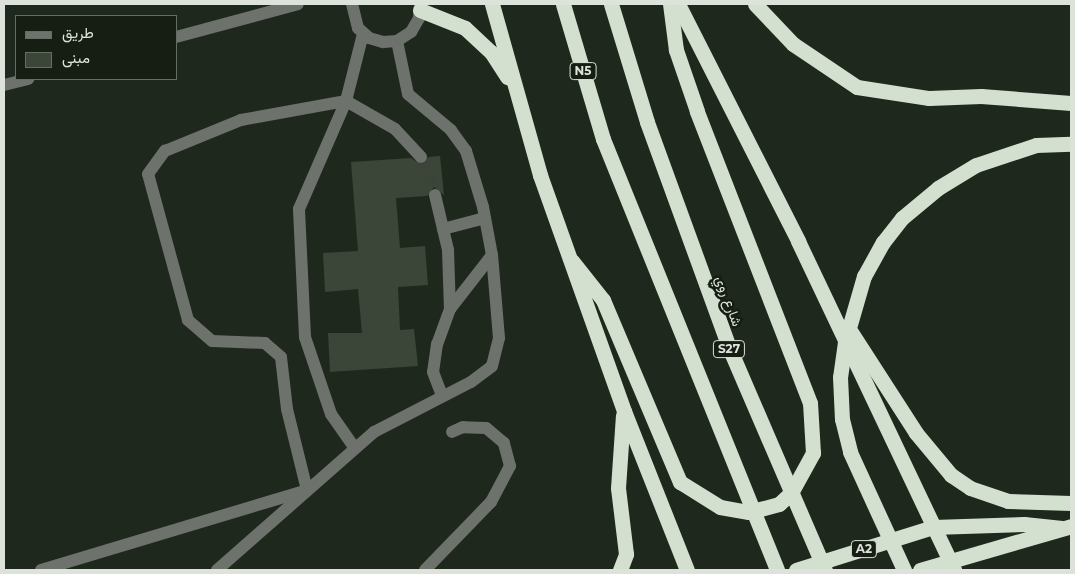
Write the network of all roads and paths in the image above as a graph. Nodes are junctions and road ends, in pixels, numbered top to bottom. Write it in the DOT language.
graph roads {
  1 [pos="298,4"];
  2 [pos="352,4"];
  3 [pos="492,4"];
  4 [pos="563,4"];
  5 [pos="610,4"];
  6 [pos="670,4"];
  7 [pos="678,4"];
  8 [pos="755,4"];
  9 [pos="420,7"];
  10 [pos="363,34"];
  11 [pos="178,36"];
  12 [pos="397,41"];
  13 [pos="24,80"];
  14 [pos="4,85"];
  15 [pos="514,90"];
  16 [pos="346,102"];
  17 [pos="1071,104"];
  18 [pos="603,139"];
  19 [pos="1071,144"];
  20 [pos="422,157"];
  21 [pos="435,195"];
  22 [pos="485,218"];
  23 [pos="443,229"];
  24 [pos="492,255"];
  25 [pos="572,261"];
  26 [pos="826,298"];
  27 [pos="450,309"];
  28 [pos="442,396"];
  29 [pos="624,411"];
  30 [pos="452,432"];
  31 [pos="354,448"];
  32 [pos="307,490"];
  33 [pos="1071,503"];
  34 [pos="933,527"];
  35 [pos="1071,527"];
  36 [pos="56,566"];
  37 [pos="41,570"];
  38 [pos="69,570"];
  39 [pos="216,570"];
  40 [pos="425,570"];
  41 [pos="620,570"];
  42 [pos="687,570"];
  43 [pos="777,570"];
  44 [pos="796,570"];
  45 [pos="825,570"];
  46 [pos="904,570"];
  47 [pos="920,570"];
  48 [pos="954,570"];
  1 -- 11 [label="street"];
  2 -- 10 [label="street"];
  3 -- 15 [label="highway"];
  4 -- 18 [label="highway, N5"];
  5 -- 45 [label="highway, شارع روي / S27, bridge"];
  6 -- 25 [label="highway"];
  7 -- 26 [label="highway"];
  8 -- 17 [label="highway"];
  9 -- 12 [label="street"];
  9 -- 15 [label="highway"];
  10 -- 12 [label="street"];
  10 -- 16 [label="street"];
  12 -- 22 [label="street"];
  13 -- 14 [label="street"];
  15 -- 25 [label="highway"];
  16 -- 20 [label="street"];
  16 -- 31 [label="street"];
  16 -- 32 [label="street"];
  18 -- 43 [label="highway, S27, bridge"];
  19 -- 46 [label="highway, bridge"];
  21 -- 23 [label="street"];
  22 -- 23 [label="street"];
  22 -- 24 [label="street"];
  23 -- 27 [label="street"];
  24 -- 27 [label="street"];
  24 -- 28 [label="street"];
  25 -- 29 [label="highway"];
  26 -- 33 [label="highway"];
  26 -- 34 [label="highway"];
  27 -- 28 [label="street"];
  28 -- 31 [label="street"];
  29 -- 41 [label="highway"];
  29 -- 42 [label="highway"];
  30 -- 40 [label="street"];
  31 -- 32 [label="street"];
  32 -- 36 [label="street"];
  32 -- 39 [label="street"];
  34 -- 35 [label="highway, A2"];
  34 -- 44 [label="highway, A2"];
  34 -- 48 [label="highway"];
  35 -- 47 [label="highway, bridge"];
  36 -- 37 [label="street"];
  36 -- 38 [label="street"];
}
